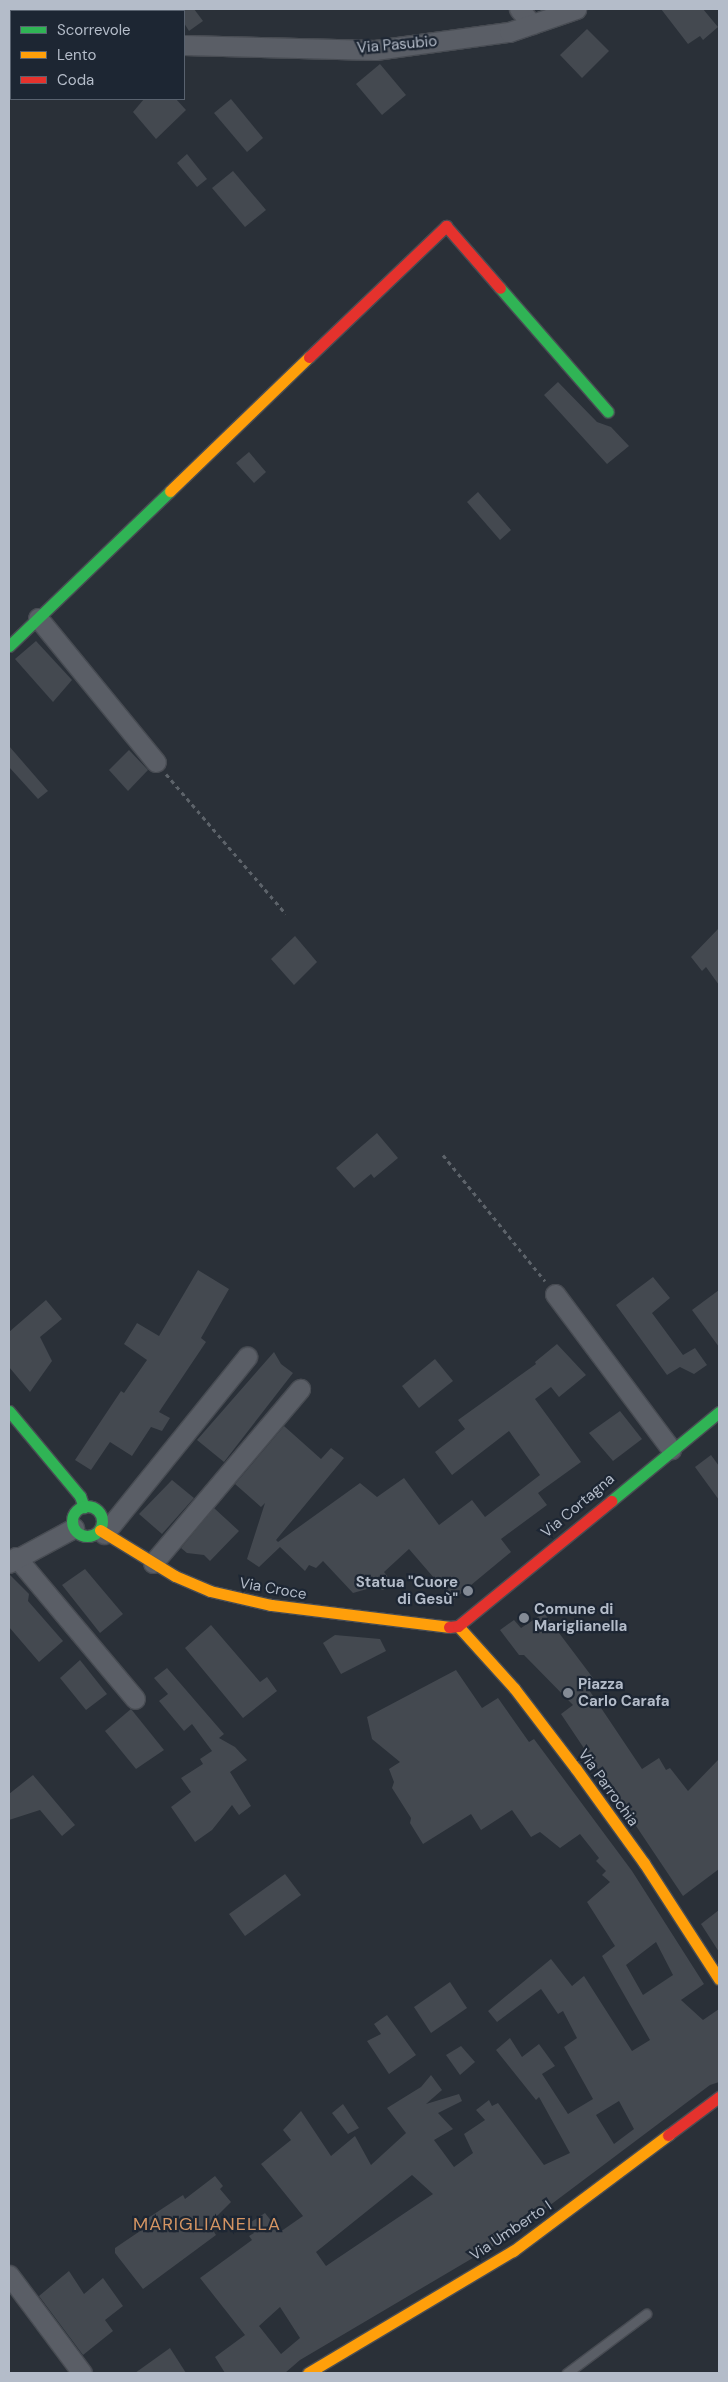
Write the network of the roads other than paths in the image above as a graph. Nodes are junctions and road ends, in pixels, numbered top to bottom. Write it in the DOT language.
graph roads {
  1 [pos="519,9"];
  2 [pos="576,9"];
  3 [pos="532,24"];
  4 [pos="185,45"];
  5 [pos="608,412"];
  6 [pos="38,618"];
  7 [pos="9,646"];
  8 [pos="156,762"];
  9 [pos="555,1294"];
  10 [pos="247,1357"];
  11 [pos="300,1389"];
  12 [pos="9,1411"];
  13 [pos="718,1414"];
  14 [pos="671,1449"];
  15 [pos="84,1506"];
  16 [pos="74,1528"];
  17 [pos="102,1532"];
  18 [pos="13,1560"];
  19 [pos="153,1563"];
  20 [pos="458,1626"];
  21 [pos="135,1699"];
  22 [pos="719,1979"];
  23 [pos="719,2097"];
  24 [pos="9,2275"];
  25 [pos="646,2314"];
  26 [pos="82,2373"];
  27 [pos="308,2373"];
  28 [pos="567,2373"];
  1 -- 3 [label="street"];
  2 -- 3 [label="street, Via Pasubio"];
  3 -- 4 [label="street, Via Pasubio"];
  5 -- 6 [label="street"];
  6 -- 7 [label="street"];
  6 -- 8 [label="street"];
  9 -- 14 [label="street"];
  10 -- 17 [label="street"];
  11 -- 19 [label="street"];
  12 -- 15 [label="street"];
  13 -- 14 [label="street, Via Cortagna"];
  14 -- 20 [label="street, Via Cortagna"];
  15 -- 16 [label="street"];
  15 -- 17 [label="street"];
  16 -- 17 [label="street"];
  16 -- 18 [label="street"];
  17 -- 19 [label="street, Via Croce"];
  18 -- 21 [label="street"];
  19 -- 20 [label="street, Via Croce"];
  20 -- 22 [label="street, Via Parrochia"];
  23 -- 27 [label="street, Via Umberto I"];
  24 -- 26 [label="street"];
  25 -- 28 [label="lane"];
}
